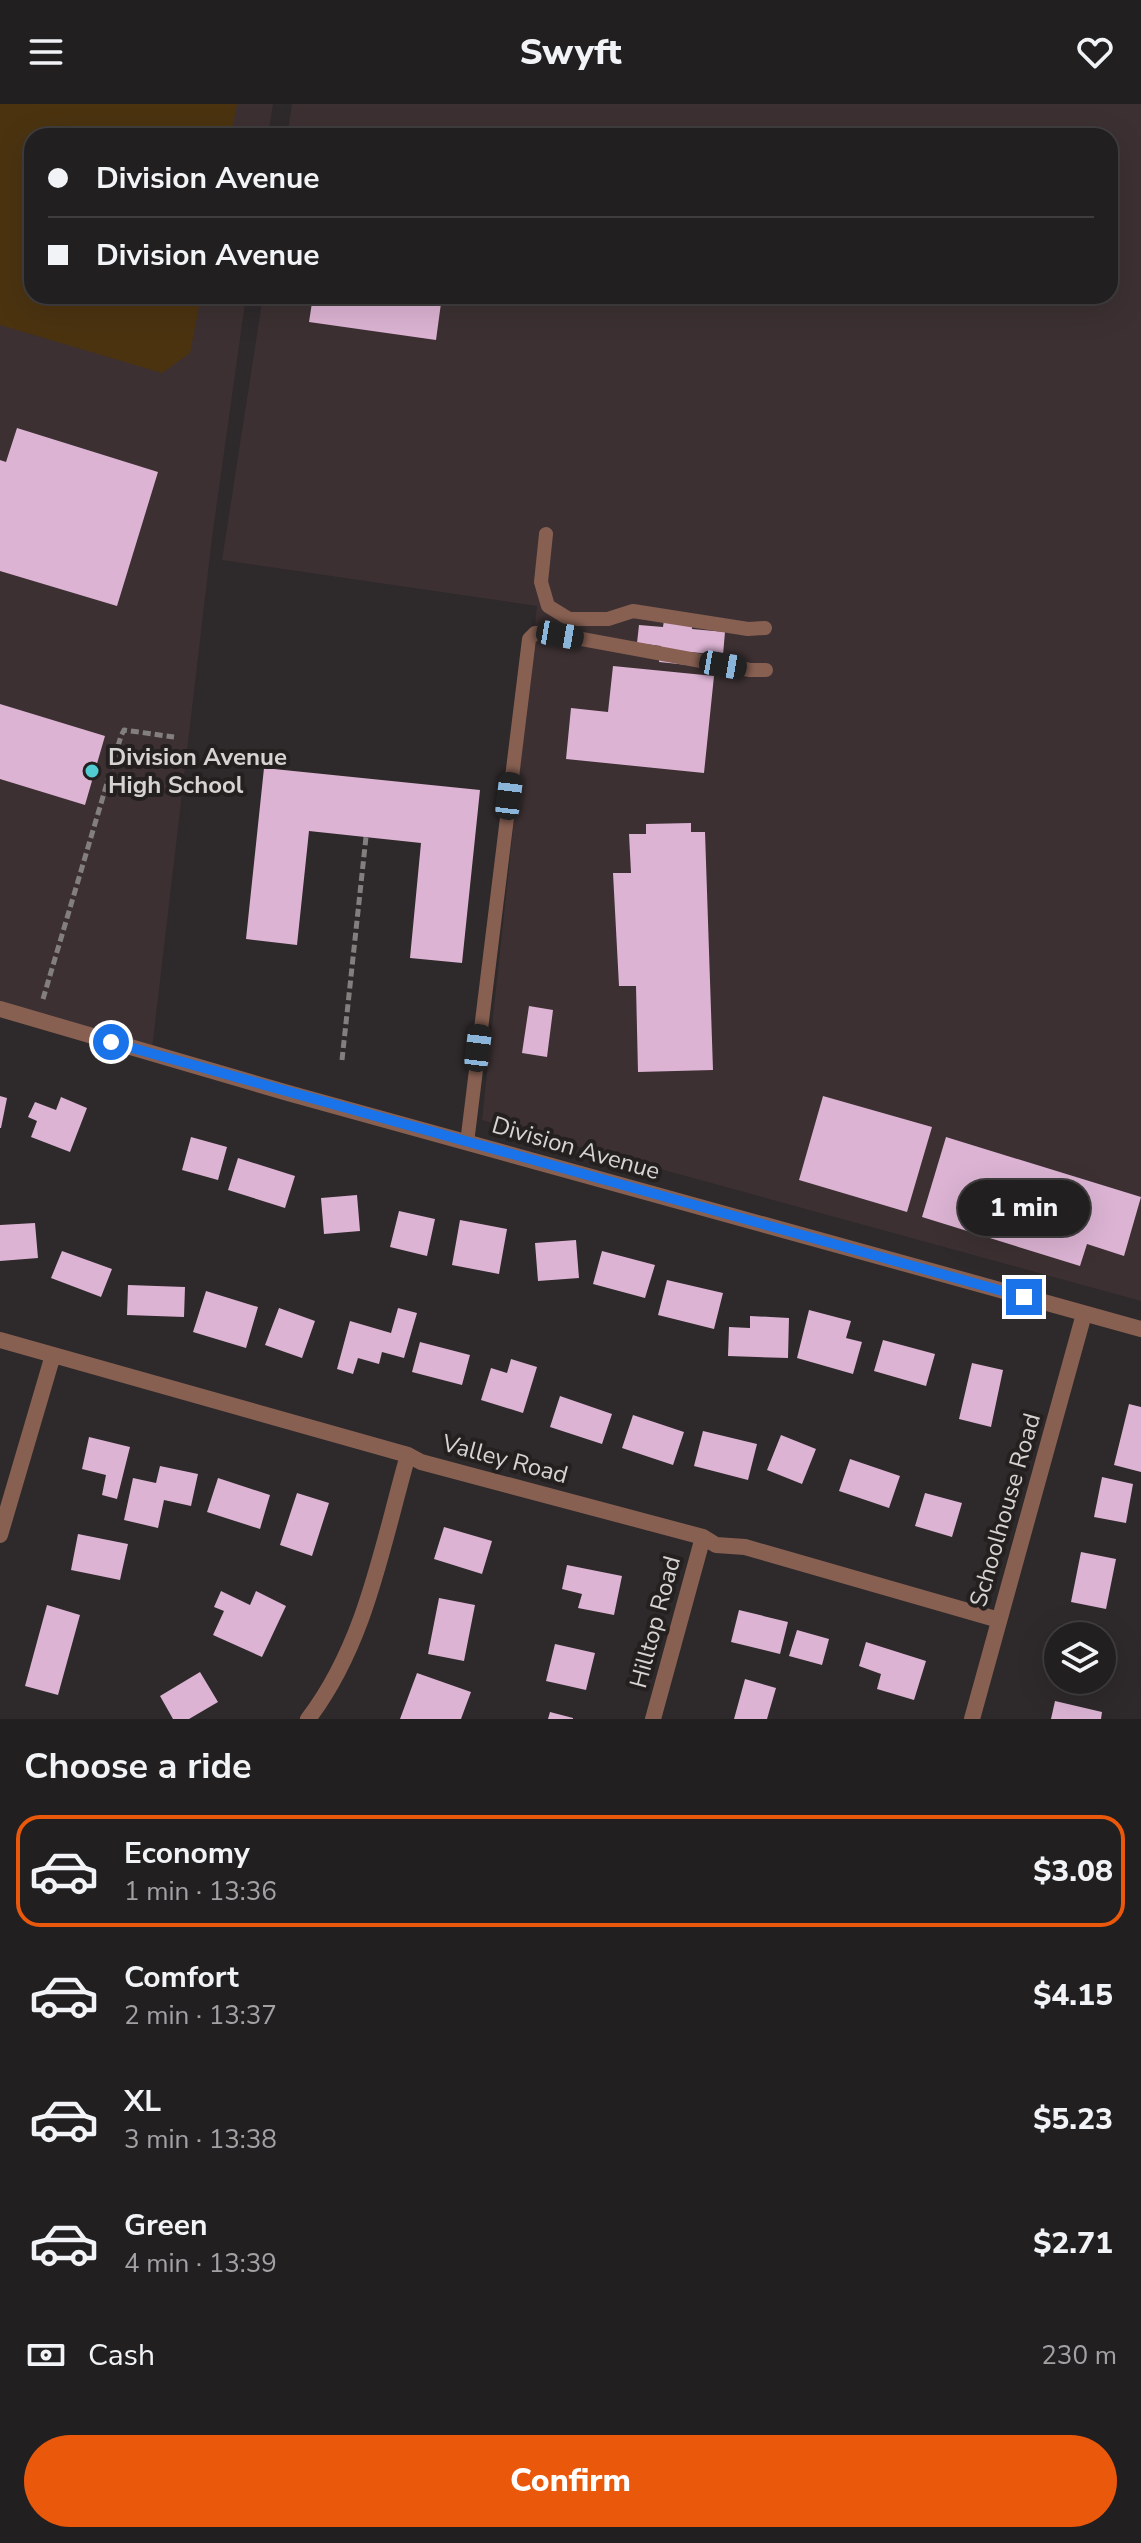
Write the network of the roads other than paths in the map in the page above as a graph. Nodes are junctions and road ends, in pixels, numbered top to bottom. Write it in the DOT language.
graph roads {
  1 [pos="546,534"];
  2 [pos="765,628"];
  3 [pos="766,670"];
  4 [pos="0,1009"];
  5 [pos="467,1143"];
  6 [pos="1084,1314"];
  7 [pos="1141,1329"];
  8 [pos="0,1340"];
  9 [pos="53,1355"];
  10 [pos="408,1455"];
  11 [pos="0,1535"];
  12 [pos="703,1537"];
  13 [pos="999,1620"];
  14 [pos="308,1719"];
  15 [pos="653,1719"];
  16 [pos="972,1719"];
  1 -- 2 [label="lane"];
  3 -- 5 [label="lane"];
  4 -- 5 [label="street, Division Avenue"];
  5 -- 6 [label="street, Division Avenue"];
  6 -- 7 [label="street, Division Avenue"];
  6 -- 13 [label="street, Schoolhouse Road"];
  8 -- 9 [label="street, Valley Road"];
  9 -- 10 [label="street, Valley Road"];
  9 -- 11 [label="street"];
  10 -- 12 [label="street, Valley Road"];
  10 -- 14 [label="street"];
  12 -- 13 [label="street, Valley Road"];
  12 -- 15 [label="street, Hilltop Road"];
  13 -- 16 [label="street, Schoolhouse Road"];
}
